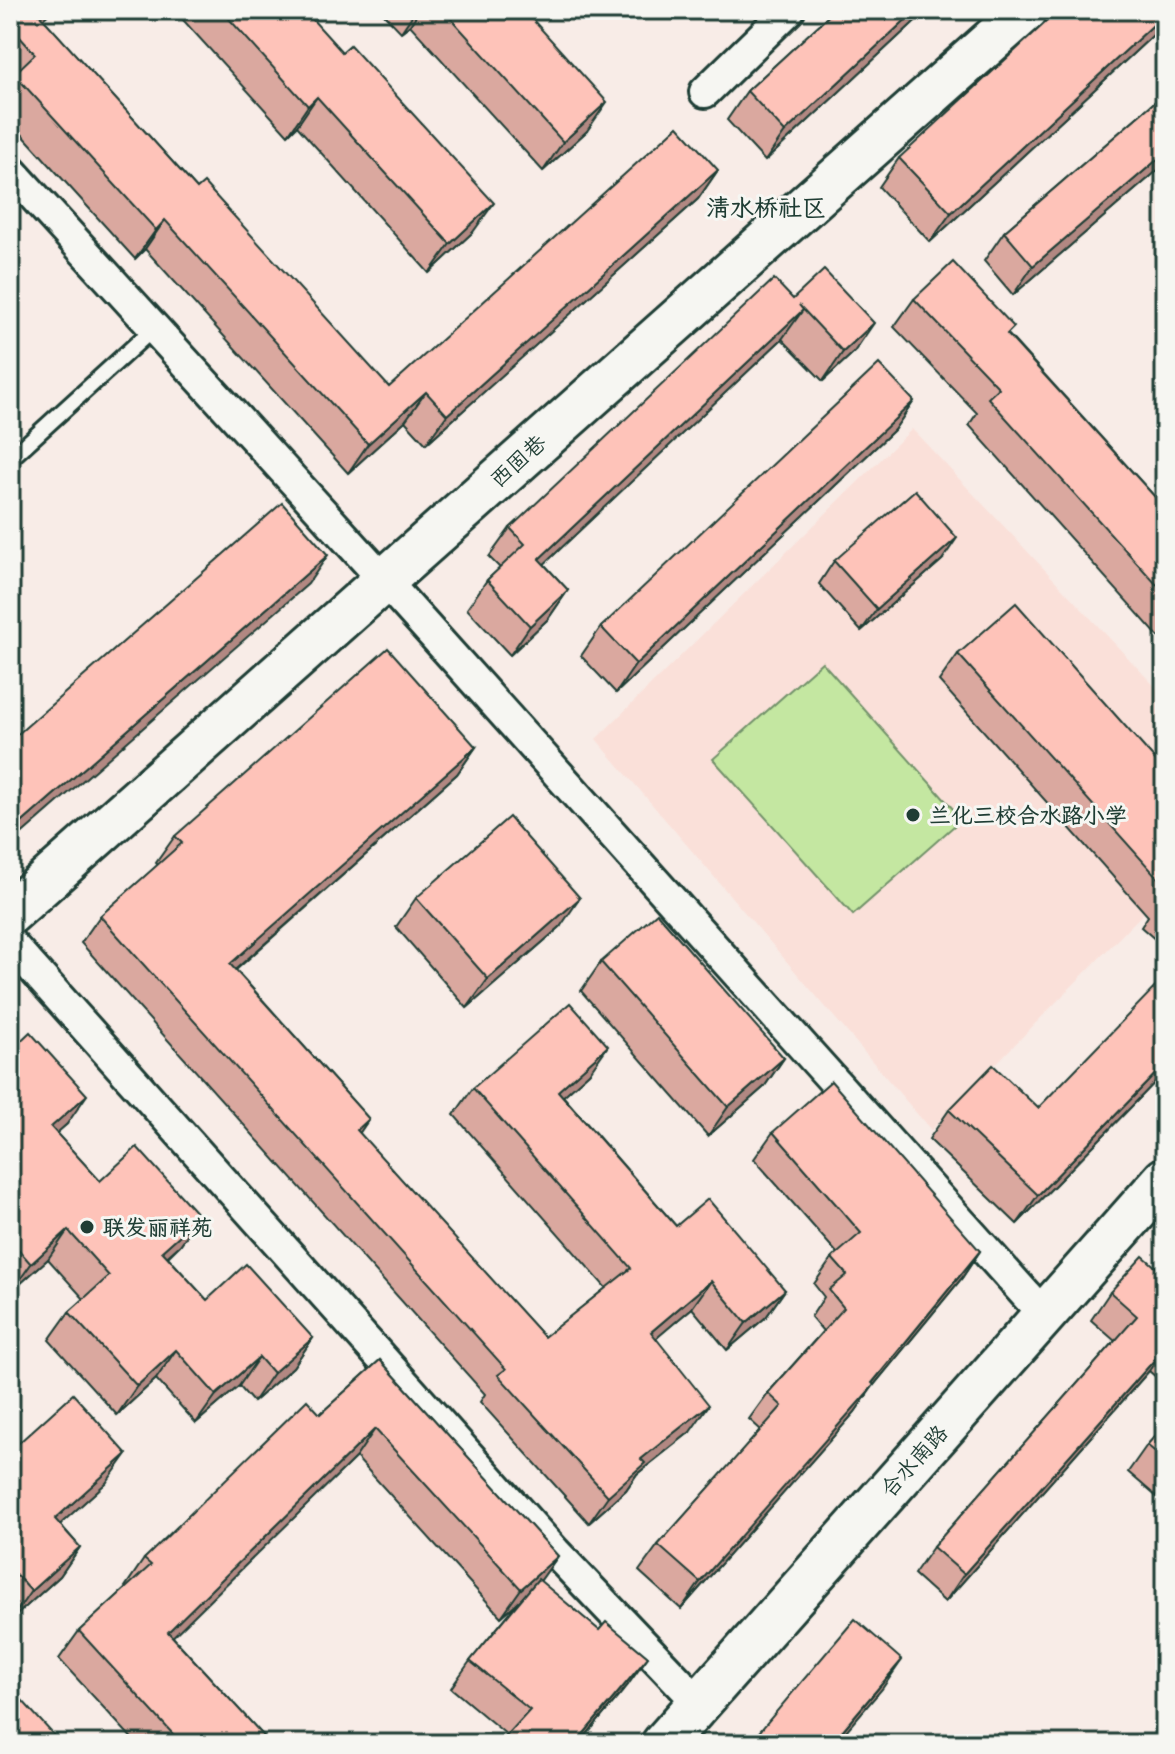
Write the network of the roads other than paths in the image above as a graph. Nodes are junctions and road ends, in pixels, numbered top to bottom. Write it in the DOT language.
graph roads {
  1 [pos="789,10"];
  2 [pos="1026,10"];
  3 [pos="705,92"];
  4 [pos="10,170"];
  5 [pos="154,328"];
  6 [pos="10,459"];
  7 [pos="384,580"];
  8 [pos="10,913"];
  9 [pos="10,943"];
  10 [pos="1165,1179"];
  11 [pos="1044,1315"];
  12 [pos="699,1703"];
  13 [pos="663,1744"];
  1 -- 3 [label="street"];
  2 -- 7 [label="street, 西固巷"];
  4 -- 5 [label="street"];
  5 -- 6 [label="lane"];
  5 -- 7 [label="street"];
  7 -- 8 [label="street, 西固巷"];
  7 -- 11 [label="street"];
  9 -- 12 [label="street"];
  10 -- 11 [label="street, 合水南路"];
  11 -- 12 [label="street, 合水南路"];
  12 -- 13 [label="street, 合水南路"];
}
